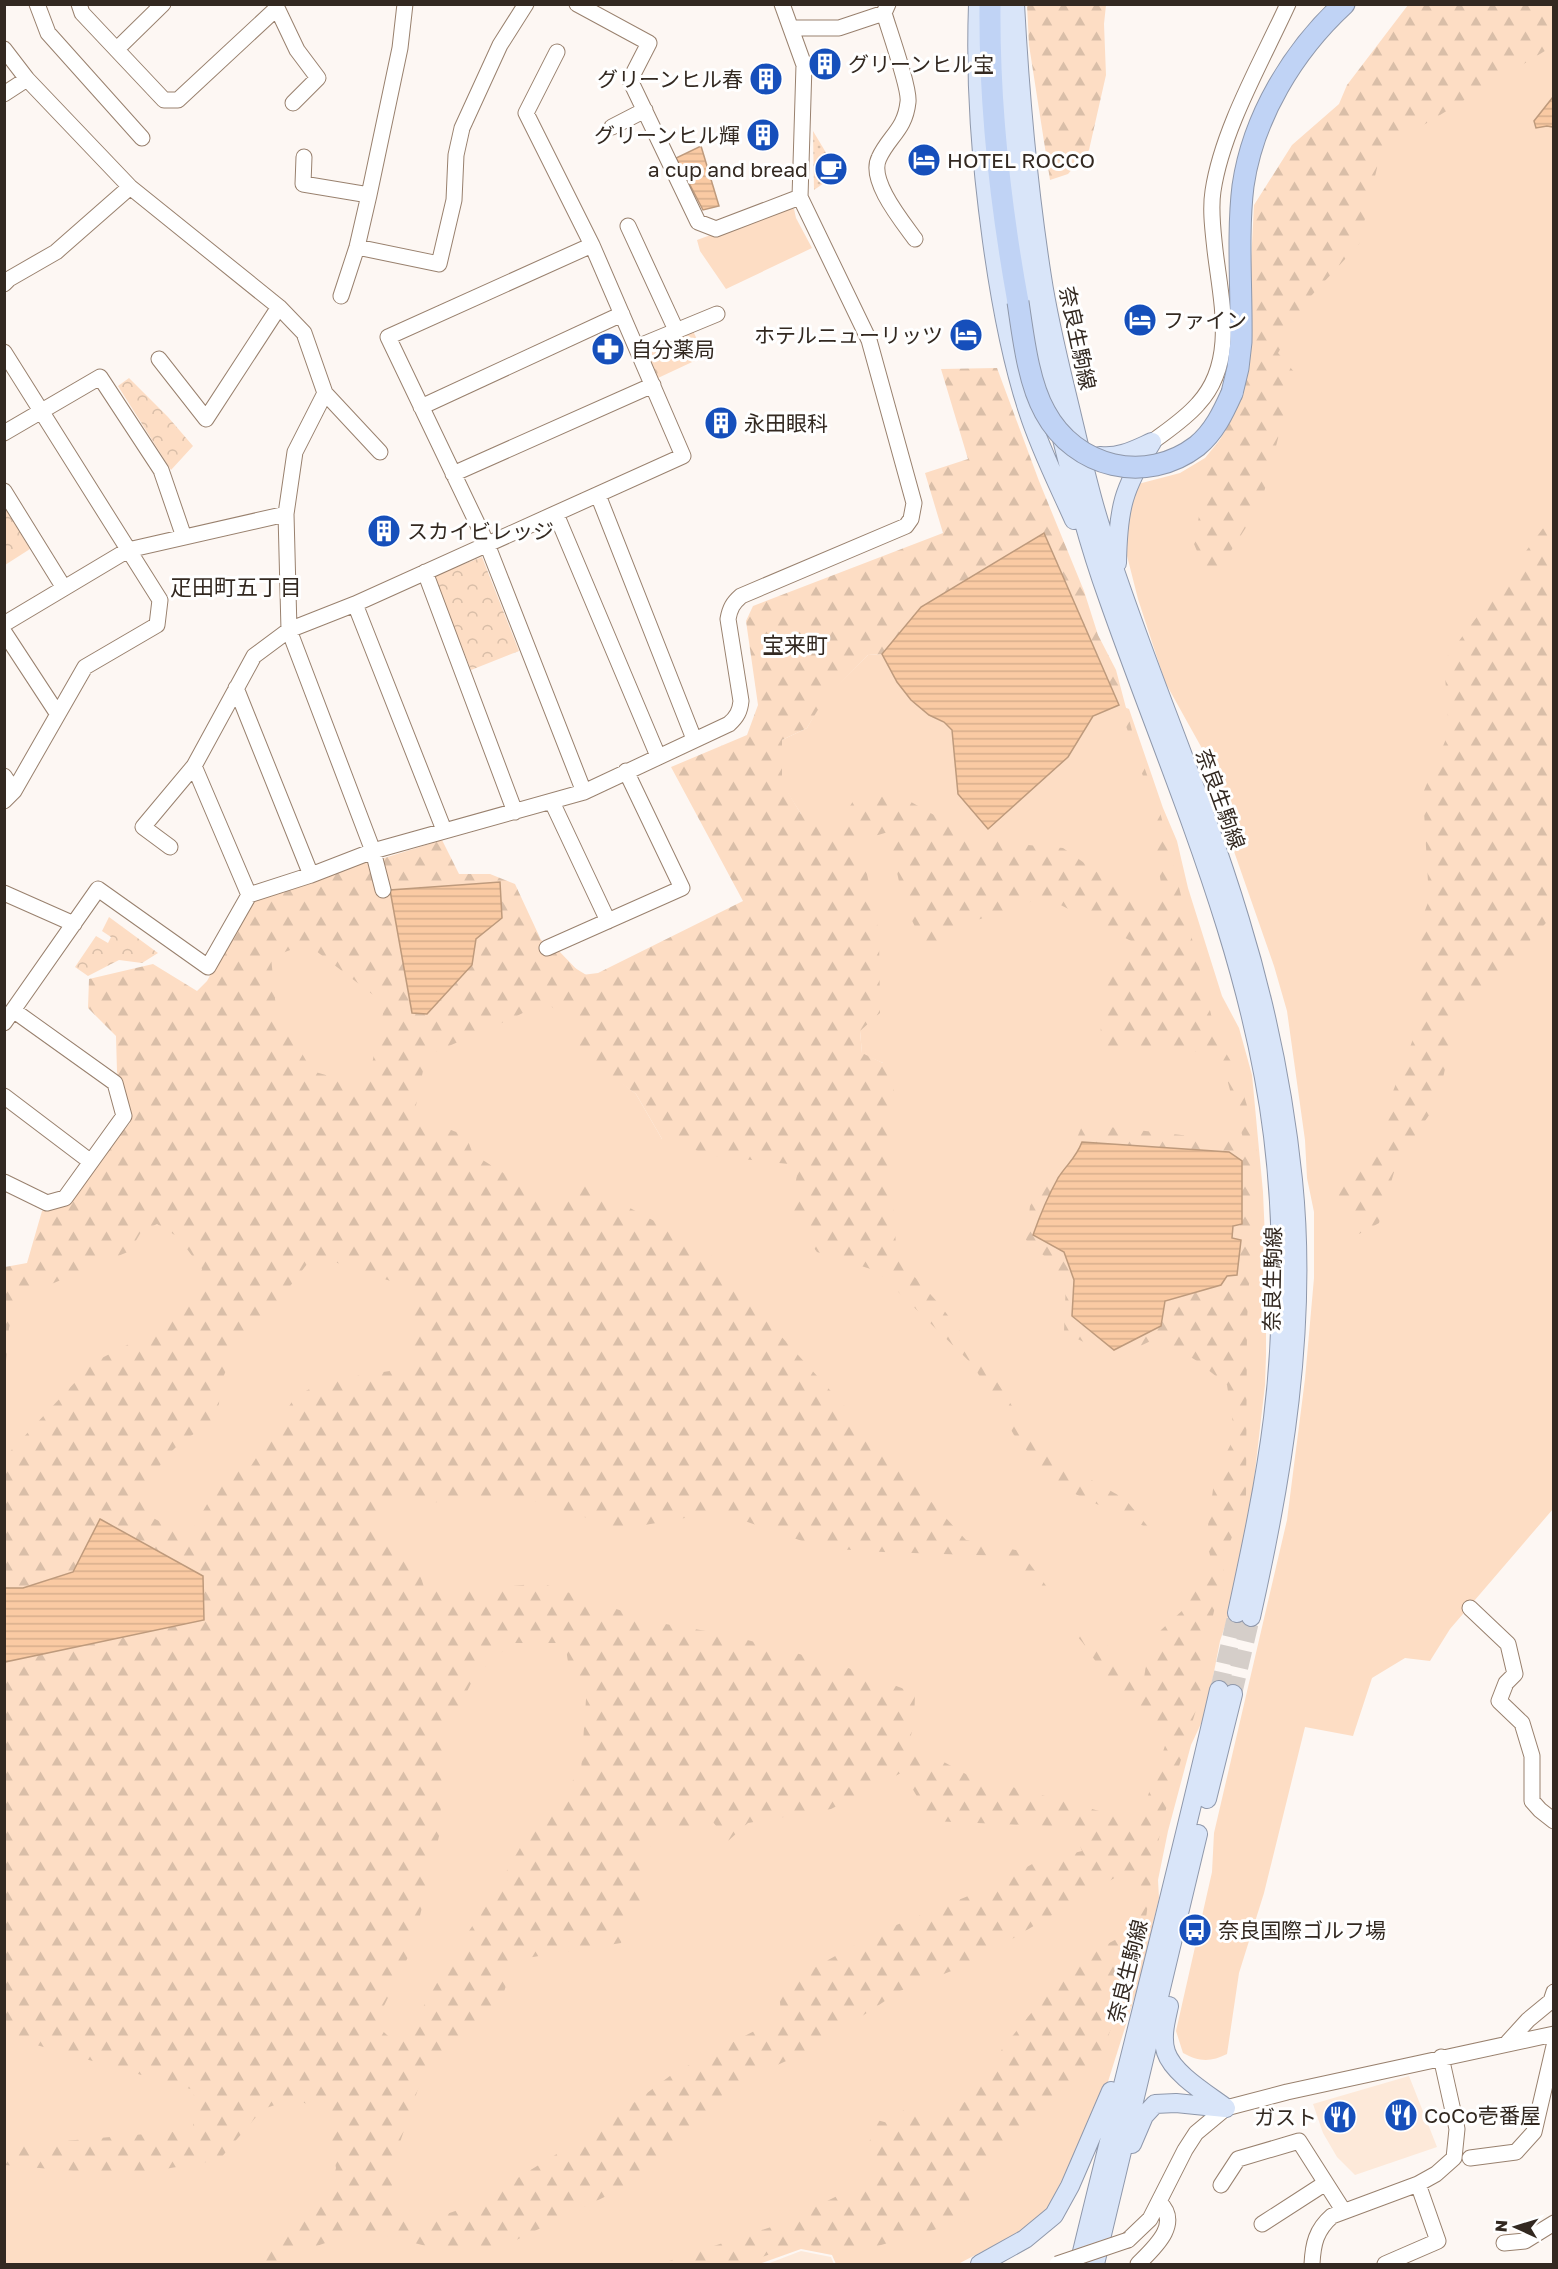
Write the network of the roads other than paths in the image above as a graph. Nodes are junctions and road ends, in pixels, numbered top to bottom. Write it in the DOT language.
graph roads {
  1 [pos="37,4"];
  2 [pos="79,4"];
  3 [pos="163,4"];
  4 [pos="405,4"];
  5 [pos="526,4"];
  6 [pos="577,4"];
  7 [pos="782,4"];
  8 [pos="978,4"];
  9 [pos="990,4"];
  10 [pos="1001,4"];
  11 [pos="1015,4"];
  12 [pos="1288,4"];
  13 [pos="1344,4"];
  14 [pos="276,6"];
  15 [pos="886,9"];
  16 [pos="792,28"];
  17 [pos="4,49"];
  18 [pos="117,49"];
  19 [pos="557,52"];
  20 [pos="27,79"];
  21 [pos="4,94"];
  22 [pos="293,104"];
  23 [pos="645,110"];
  24 [pos="612,127"];
  25 [pos="142,138"];
  26 [pos="304,157"];
  27 [pos="130,187"];
  28 [pos="369,195"];
  29 [pos="800,196"];
  30 [pos="628,226"];
  31 [pos="915,239"];
  32 [pos="592,245"];
  33 [pos="357,247"];
  34 [pos="4,284"];
  35 [pos="341,296"];
  36 [pos="279,307"];
  37 [pos="622,314"];
  38 [pos="717,314"];
  39 [pos="676,330"];
  40 [pos="637,347"];
  41 [pos="4,352"];
  42 [pos="159,359"];
  43 [pos="653,385"];
  44 [pos="325,393"];
  45 [pos="421,407"];
  46 [pos="42,413"];
  47 [pos="1074,423"];
  48 [pos="4,433"];
  49 [pos="1152,442"];
  50 [pos="380,452"];
  51 [pos="453,474"];
  52 [pos="4,491"];
  53 [pos="598,495"];
  54 [pos="286,514"];
  55 [pos="556,514"];
  56 [pos="184,537"];
  57 [pos="487,544"];
  58 [pos="128,550"];
  59 [pos="425,572"];
  60 [pos="1116,577"];
  61 [pos="64,588"];
  62 [pos="1107,596"];
  63 [pos="355,604"];
  64 [pos="4,624"];
  65 [pos="289,630"];
  66 [pos="4,632"];
  67 [pos="236,688"];
  68 [pos="57,713"];
  69 [pos="694,739"];
  70 [pos="658,756"];
  71 [pos="194,766"];
  72 [pos="626,771"];
  73 [pos="4,776"];
  74 [pos="584,792"];
  75 [pos="9,796"];
  76 [pos="552,801"];
  77 [pos="515,812"];
  78 [pos="444,830"];
  79 [pos="170,847"];
  80 [pos="373,851"];
  81 [pos="311,875"];
  82 [pos="383,890"];
  83 [pos="249,894"];
  84 [pos="6,897"];
  85 [pos="608,921"];
  86 [pos="74,924"];
  87 [pos="547,948"];
  88 [pos="9,1017"];
  89 [pos="4,1096"];
  90 [pos="91,1162"];
  91 [pos="4,1182"];
  92 [pos="1470,1608"];
  93 [pos="1554,1821"];
  94 [pos="1194,1850"];
  95 [pos="1554,1992"];
  96 [pos="1554,2034"];
  97 [pos="1508,2042"];
  98 [pos="1131,2045"];
  99 [pos="1554,2046"];
  100 [pos="1441,2057"];
  101 [pos="1226,2108"];
  102 [pos="1470,2158"];
  103 [pos="1115,2182"];
  104 [pos="1324,2184"];
  105 [pos="1418,2184"];
  106 [pos="1221,2185"];
  107 [pos="1159,2202"];
  108 [pos="1343,2210"];
  109 [pos="1554,2223"];
  110 [pos="1262,2224"];
  111 [pos="1504,2243"];
  112 [pos="980,2265"];
  113 [pos="1057,2265"];
  114 [pos="1079,2265"];
  115 [pos="1095,2265"];
  116 [pos="1138,2265"];
  117 [pos="1312,2265"];
  118 [pos="1385,2265"];
  1 -- 25 [label="street"];
  2 -- 18 [label="street"];
  3 -- 18 [label="street"];
  4 -- 28 [label="street"];
  5 -- 33 [label="street"];
  6 -- 23 [label="street"];
  7 -- 16 [label="street"];
  8 -- 62 [label="main road, 奈良生駒線"];
  9 -- 13 [label="highway, bridge"];
  10 -- 62 [label="main road, 奈良生駒線"];
  11 -- 47 [label="main road, 奈良生駒線"];
  12 -- 49 [label="street"];
  14 -- 18 [label="street"];
  14 -- 22 [label="street"];
  15 -- 16 [label="street"];
  15 -- 31 [label="street"];
  16 -- 29 [label="street"];
  17 -- 20 [label="street"];
  19 -- 32 [label="street"];
  20 -- 21 [label="street"];
  20 -- 27 [label="street"];
  23 -- 24 [label="street"];
  23 -- 29 [label="street"];
  26 -- 28 [label="street"];
  27 -- 34 [label="street"];
  27 -- 36 [label="street"];
  28 -- 33 [label="street"];
  29 -- 69 [label="street"];
  30 -- 39 [label="street"];
  32 -- 37 [label="street"];
  32 -- 45 [label="street"];
  33 -- 35 [label="street"];
  36 -- 42 [label="street"];
  36 -- 44 [label="street"];
  37 -- 40 [label="street"];
  37 -- 45 [label="street"];
  38 -- 39 [label="street"];
  39 -- 40 [label="street"];
  40 -- 43 [label="street"];
  41 -- 46 [label="street"];
  43 -- 51 [label="street"];
  43 -- 53 [label="street"];
  44 -- 50 [label="street"];
  44 -- 54 [label="street"];
  45 -- 51 [label="street"];
  46 -- 48 [label="street"];
  46 -- 56 [label="street"];
  46 -- 58 [label="street"];
  47 -- 49 [label="main road"];
  47 -- 60 [label="main road, 奈良生駒線"];
  49 -- 60 [label="main road"];
  51 -- 57 [label="street"];
  52 -- 61 [label="street"];
  53 -- 55 [label="street"];
  53 -- 69 [label="street"];
  54 -- 56 [label="street"];
  54 -- 65 [label="street"];
  55 -- 57 [label="street"];
  55 -- 70 [label="street"];
  56 -- 58 [label="street"];
  57 -- 59 [label="street"];
  57 -- 74 [label="street"];
  58 -- 61 [label="street"];
  58 -- 68 [label="street"];
  59 -- 63 [label="street"];
  59 -- 77 [label="street"];
  60 -- 62 [label="main road, 奈良生駒線"];
  61 -- 64 [label="street"];
  63 -- 65 [label="street"];
  63 -- 78 [label="street"];
  65 -- 67 [label="street"];
  65 -- 80 [label="street"];
  66 -- 68 [label="street"];
  67 -- 71 [label="street"];
  67 -- 81 [label="street"];
  68 -- 75 [label="street"];
  69 -- 70 [label="street"];
  70 -- 72 [label="street"];
  71 -- 79 [label="street"];
  71 -- 83 [label="street"];
  72 -- 74 [label="street"];
  72 -- 85 [label="street"];
  73 -- 75 [label="street"];
  74 -- 76 [label="street"];
  76 -- 77 [label="street"];
  76 -- 85 [label="street"];
  77 -- 78 [label="street"];
  78 -- 80 [label="street"];
  80 -- 81 [label="street"];
  80 -- 82 [label="street"];
  81 -- 83 [label="street"];
  83 -- 86 [label="street"];
  84 -- 86 [label="street"];
  85 -- 87 [label="street"];
  86 -- 88 [label="street"];
  88 -- 90 [label="street"];
  89 -- 90 [label="street"];
  90 -- 91 [label="street"];
  92 -- 93 [label="street"];
  94 -- 98 [label="main road, 奈良生駒線"];
  94 -- 101 [label="main road"];
  94 -- 103 [label="main road, 奈良生駒線"];
  95 -- 97 [label="street"];
  96 -- 97 [label="street"];
  97 -- 100 [label="street"];
  98 -- 112 [label="main road"];
  98 -- 114 [label="main road, 奈良生駒線"];
  99 -- 102 [label="street"];
  100 -- 101 [label="street"];
  100 -- 105 [label="street"];
  101 -- 103 [label="main road"];
  101 -- 107 [label="street"];
  103 -- 115 [label="main road, 奈良生駒線"];
  104 -- 106 [label="street"];
  104 -- 108 [label="street"];
  104 -- 110 [label="street"];
  105 -- 108 [label="street"];
  105 -- 118 [label="street"];
  107 -- 113 [label="street, bridge"];
  107 -- 116 [label="street"];
  108 -- 117 [label="street"];
  109 -- 111 [label="street"];
}
